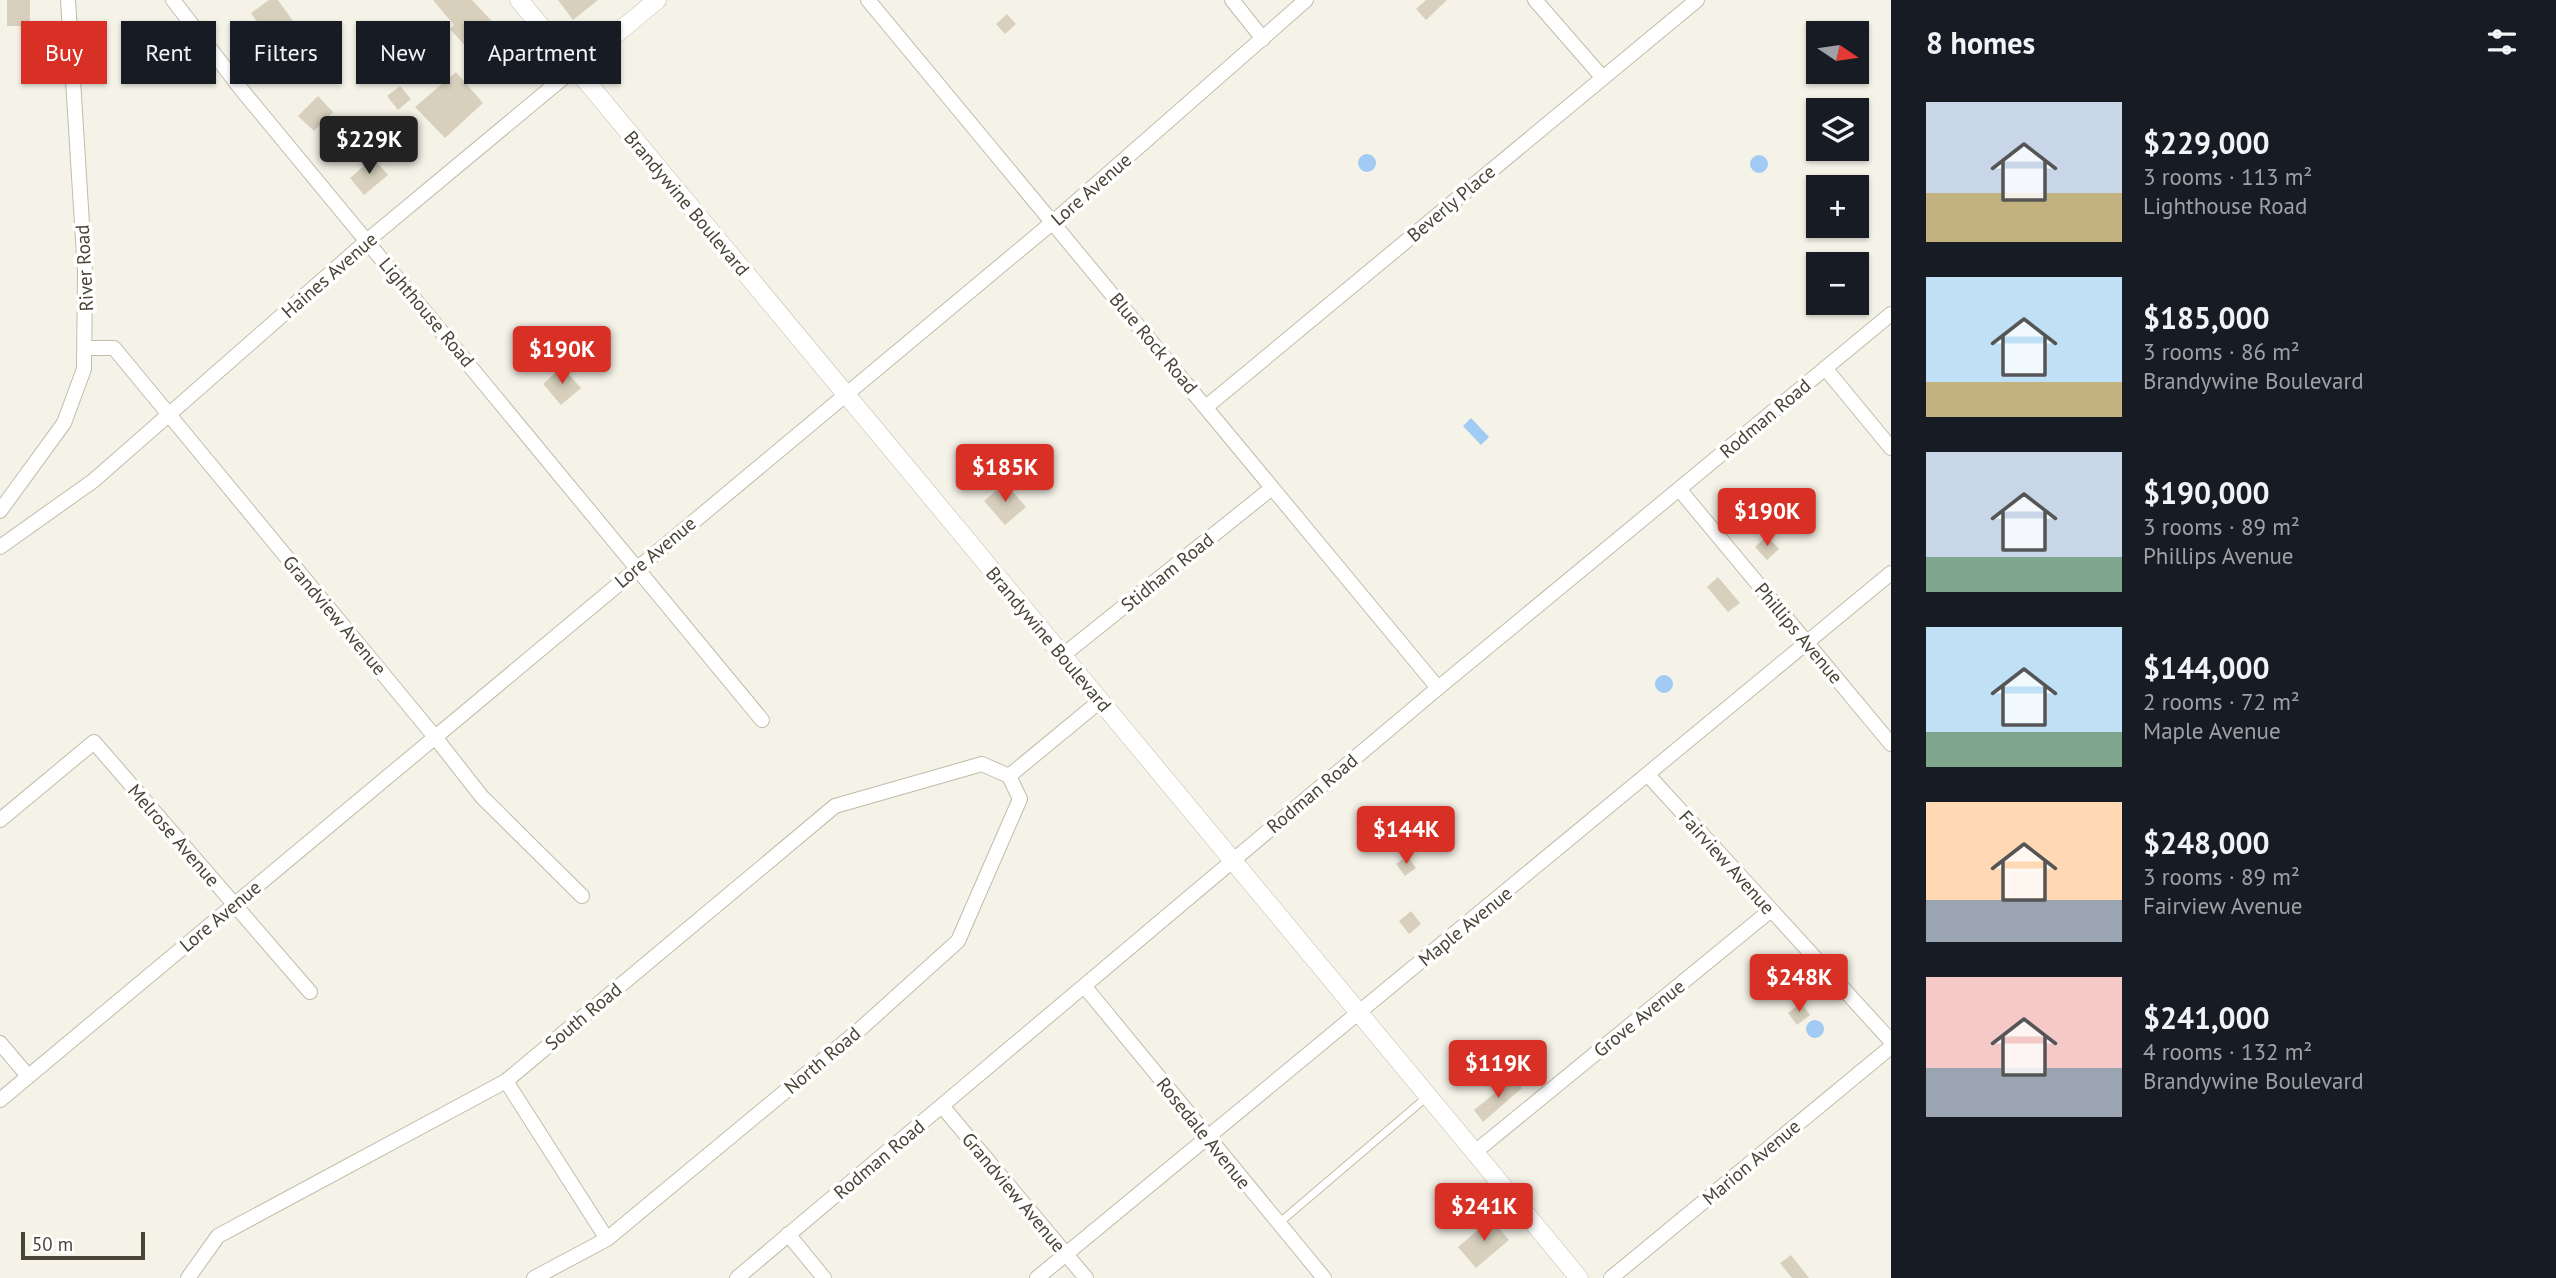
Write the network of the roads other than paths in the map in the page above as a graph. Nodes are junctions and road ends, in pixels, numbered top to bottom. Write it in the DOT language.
graph roads {
  1 [pos="68,0"];
  2 [pos="173,0"];
  3 [pos="519,0"];
  4 [pos="657,0"];
  5 [pos="869,0"];
  6 [pos="1231,0"];
  7 [pos="1306,0"];
  8 [pos="1535,0"];
  9 [pos="1697,0"];
  10 [pos="536,21"];
  11 [pos="621,30"];
  12 [pos="1264,38"];
  13 [pos="1602,77"];
  14 [pos="556,84"];
  15 [pos="588,84"];
  16 [pos="1053,222"];
  17 [pos="368,240"];
  18 [pos="1891,314"];
  19 [pos="86,348"];
  20 [pos="1825,368"];
  21 [pos="846,394"];
  22 [pos="1206,407"];
  23 [pos="169,415"];
  24 [pos="1891,448"];
  25 [pos="1272,488"];
  26 [pos="1679,489"];
  27 [pos="0,511"];
  28 [pos="0,547"];
  29 [pos="638,566"];
  30 [pos="1891,573"];
  31 [pos="1807,642"];
  32 [pos="1062,656"];
  33 [pos="1438,688"];
  34 [pos="1100,701"];
  35 [pos="762,720"];
  36 [pos="435,737"];
  37 [pos="1891,744"];
  38 [pos="1648,775"];
  39 [pos="1009,776"];
  40 [pos="0,820"];
  41 [pos="1233,860"];
  42 [pos="582,896"];
  43 [pos="234,905"];
  44 [pos="1771,911"];
  45 [pos="1085,987"];
  46 [pos="310,992"];
  47 [pos="1361,1012"];
  48 [pos="1891,1041"];
  49 [pos="0,1043"];
  50 [pos="1891,1047"];
  51 [pos="28,1076"];
  52 [pos="506,1081"];
  53 [pos="1429,1096"];
  54 [pos="0,1100"];
  55 [pos="942,1106"];
  56 [pos="1208,1137"];
  57 [pos="1475,1152"];
  58 [pos="1279,1223"];
  59 [pos="788,1234"];
  60 [pos="607,1239"];
  61 [pos="1066,1254"];
  62 [pos="188,1278"];
  63 [pos="534,1278"];
  64 [pos="737,1278"];
  65 [pos="824,1278"];
  66 [pos="1037,1278"];
  67 [pos="1086,1278"];
  68 [pos="1324,1278"];
  69 [pos="1579,1278"];
  70 [pos="1611,1278"];
  1 -- 19 [label="street, River Road"];
  2 -- 17 [label="street, Lighthouse Road"];
  3 -- 10 [label="street, Brandywine Boulevard"];
  4 -- 11 [label="street, Haines Avenue"];
  5 -- 16 [label="street, Blue Rock Road"];
  6 -- 12 [label="street"];
  7 -- 12 [label="street, Lore Avenue"];
  8 -- 13 [label="street"];
  9 -- 13 [label="street, Beverly Place"];
  12 -- 16 [label="street, Lore Avenue"];
  13 -- 22 [label="street, Beverly Place"];
  14 -- 17 [label="street, Haines Avenue"];
  15 -- 21 [label="street, Brandywine Boulevard"];
  16 -- 21 [label="street, Lore Avenue"];
  16 -- 22 [label="street, Blue Rock Road"];
  17 -- 23 [label="street, Haines Avenue"];
  17 -- 29 [label="street, Lighthouse Road"];
  18 -- 20 [label="street, Rodman Road"];
  19 -- 23 [label="street, Grandview Avenue"];
  19 -- 27 [label="street, River Road"];
  20 -- 24 [label="street"];
  20 -- 26 [label="street, Rodman Road"];
  21 -- 29 [label="street, Lore Avenue"];
  21 -- 32 [label="street, Brandywine Boulevard"];
  22 -- 25 [label="street, Blue Rock Road"];
  23 -- 28 [label="street, Haines Avenue"];
  23 -- 36 [label="street, Grandview Avenue"];
  25 -- 32 [label="street, Stidham Road"];
  25 -- 33 [label="street, Blue Rock Road"];
  26 -- 31 [label="street, Phillips Avenue"];
  26 -- 33 [label="street, Rodman Road"];
  29 -- 35 [label="street, Lighthouse Road"];
  29 -- 36 [label="street, Lore Avenue"];
  30 -- 31 [label="street, Maple Avenue"];
  31 -- 37 [label="street, Phillips Avenue"];
  31 -- 38 [label="street, Maple Avenue"];
  32 -- 34 [label="street, Brandywine Boulevard"];
  33 -- 41 [label="street, Rodman Road"];
  34 -- 39 [label="street"];
  34 -- 41 [label="street, Brandywine Boulevard"];
  36 -- 42 [label="street, Grandview Avenue"];
  36 -- 43 [label="street, Lore Avenue"];
  38 -- 44 [label="street, Fairview Avenue"];
  38 -- 47 [label="street, Maple Avenue"];
  39 -- 52 [label="street, South Road"];
  39 -- 60 [label="street, North Road"];
  40 -- 43 [label="street, Melrose Avenue"];
  41 -- 45 [label="street, Rodman Road"];
  41 -- 47 [label="street, Brandywine Boulevard"];
  43 -- 46 [label="street, Melrose Avenue"];
  43 -- 51 [label="street, Lore Avenue"];
  44 -- 48 [label="street, Fairview Avenue"];
  44 -- 57 [label="street, Grove Avenue"];
  45 -- 55 [label="street, Rodman Road"];
  45 -- 56 [label="street, Rosedale Avenue"];
  47 -- 53 [label="street, Brandywine Boulevard"];
  47 -- 56 [label="street, Maple Avenue"];
  49 -- 51 [label="street"];
  50 -- 70 [label="street, Marion Avenue"];
  51 -- 54 [label="street, Lore Avenue"];
  52 -- 60 [label="street"];
  52 -- 62 [label="street, South Road"];
  53 -- 57 [label="street, Brandywine Boulevard"];
  53 -- 58 [label="lane"];
  55 -- 59 [label="street, Rodman Road"];
  55 -- 61 [label="street, Grandview Avenue"];
  56 -- 58 [label="street, Rosedale Avenue"];
  56 -- 61 [label="street, Maple Avenue"];
  57 -- 69 [label="street, Brandywine Boulevard"];
  58 -- 68 [label="street, Rosedale Avenue"];
  59 -- 64 [label="street, Rodman Road"];
  59 -- 65 [label="street"];
  60 -- 63 [label="street, North Road"];
  61 -- 66 [label="street, Maple Avenue"];
  61 -- 67 [label="street, Grandview Avenue"];
}
